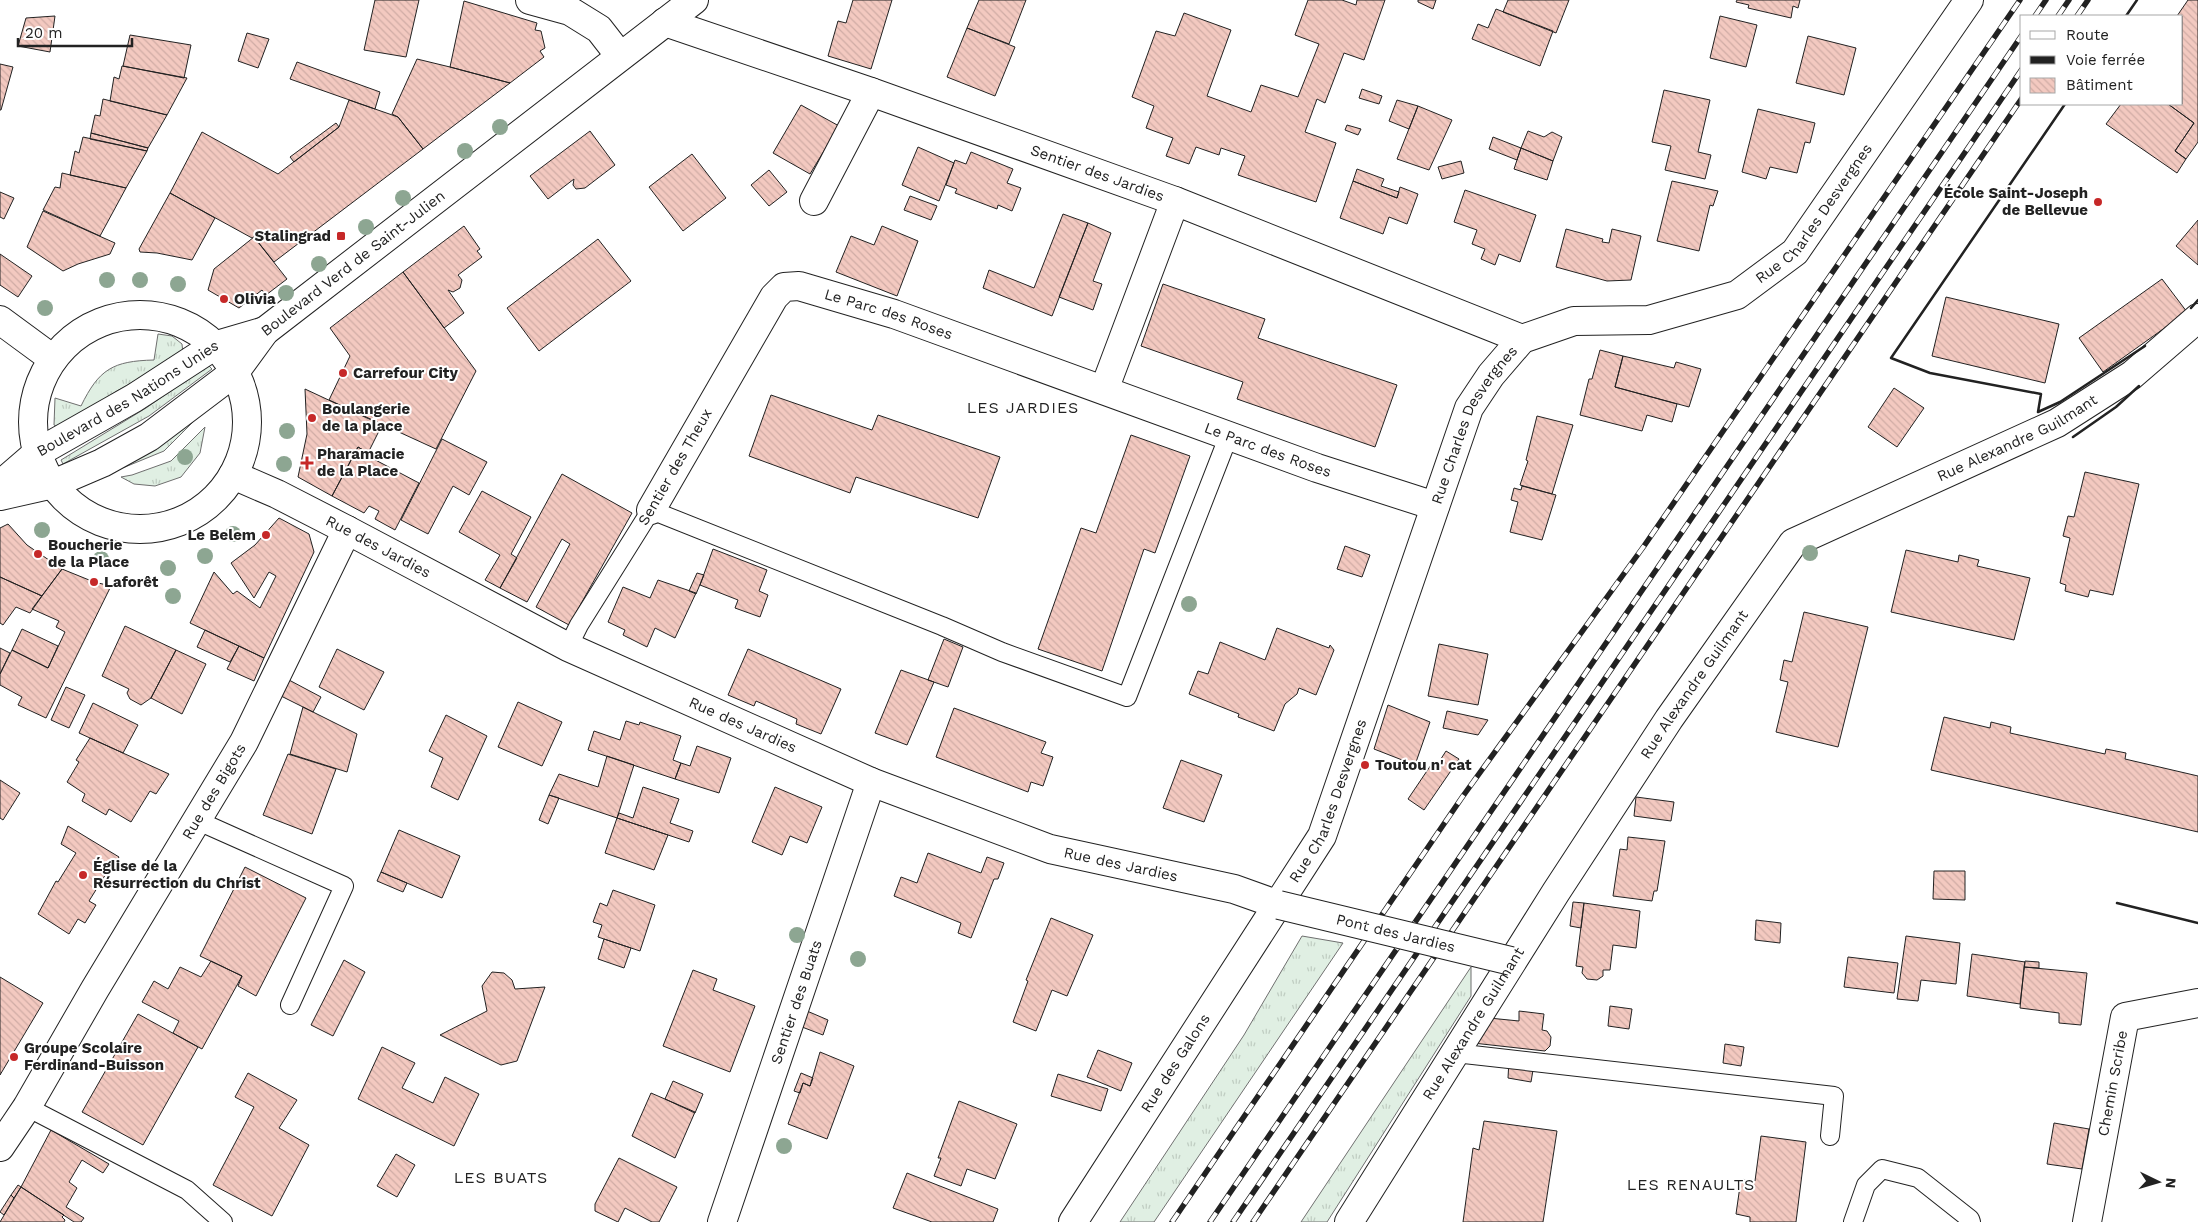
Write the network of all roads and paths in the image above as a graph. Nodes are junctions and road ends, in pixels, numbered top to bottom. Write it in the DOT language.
graph roads {
  1 [pos="530,0"];
  2 [pos="694,0"];
  3 [pos="1969,0"];
  4 [pos="665,22"];
  5 [pos="620,56"];
  6 [pos="871,92"];
  7 [pos="814,201"];
  8 [pos="1175,201"];
  9 [pos="784,288"];
  10 [pos="2198,318"];
  11 [pos="0,320"];
  12 [pos="265,331"];
  13 [pos="1522,339"];
  14 [pos="214,346"];
  15 [pos="53,359"];
  16 [pos="235,372"];
  17 [pos="1104,390"];
  18 [pos="1229,435"];
  19 [pos="37,453"];
  20 [pos="233,475"];
  21 [pos="53,484"];
  22 [pos="0,485"];
  23 [pos="0,496"];
  24 [pos="1435,506"];
  25 [pos="651,510"];
  26 [pos="347,530"];
  27 [pos="568,647"];
  28 [pos="871,782"];
  29 [pos="196,820"];
  30 [pos="1279,905"];
  31 [pos="1511,961"];
  32 [pos="2198,1004"];
  33 [pos="290,1005"];
  34 [pos="1455,1053"];
  35 [pos="28,1107"];
  36 [pos="1830,1136"];
  37 [pos="0,1147"];
  38 [pos="223,1222"];
  39 [pos="722,1222"];
  40 [pos="1073,1222"];
  41 [pos="1349,1222"];
  42 [pos="1853,1222"];
  43 [pos="1971,1222"];
  44 [pos="2087,1222"];
  1 -- 5 [label="street"];
  2 -- 4 [label="street, Boulevard Verd de Saint-Julien"];
  3 -- 13 [label="street, Rue Charles Desvergnes"];
  4 -- 5 [label="street, Boulevard Verd de Saint-Julien"];
  4 -- 6 [label="street, Sentier des Jardies"];
  5 -- 12 [label="street, Boulevard Verd de Saint-Julien"];
  6 -- 7 [label="street"];
  6 -- 8 [label="street, Sentier des Jardies"];
  8 -- 13 [label="street, Sentier des Jardies"];
  8 -- 17 [label="street"];
  9 -- 17 [label="street, Le Parc des Roses"];
  9 -- 25 [label="street, Sentier des Theux"];
  10 -- 31 [label="street, Rue Alexandre Guilmant"];
  11 -- 15 [label="street"];
  12 -- 14 [label="street, Boulevard des Nations Unies"];
  12 -- 16 [label="street, Boulevard Verd de Saint-Julien"];
  13 -- 24 [label="street, Rue Charles Desvergnes"];
  14 -- 15 [label="street"];
  14 -- 16 [label="street"];
  14 -- 19 [label="street, Boulevard des Nations Unies"];
  15 -- 19 [label="street"];
  16 -- 20 [label="street"];
  16 -- 21 [label="street, Boulevard Verd de Saint-Julien"];
  17 -- 18 [label="street, Le Parc des Roses"];
  18 -- 24 [label="street, Le Parc des Roses"];
  18 -- 25 [label="lane"];
  19 -- 21 [label="street"];
  19 -- 22 [label="street, Boulevard des Nations Unies"];
  20 -- 21 [label="street"];
  20 -- 26 [label="street, Rue des Jardies"];
  21 -- 23 [label="street, Boulevard Verd de Saint-Julien"];
  24 -- 30 [label="street, Rue Charles Desvergnes"];
  25 -- 27 [label="lane, Sentier des Theux"];
  26 -- 27 [label="street, Rue des Jardies"];
  26 -- 29 [label="street, Rue des Bigots"];
  27 -- 28 [label="street, Rue des Jardies"];
  28 -- 30 [label="street, Rue des Jardies"];
  28 -- 39 [label="street, Sentier des Buats"];
  29 -- 33 [label="lane"];
  29 -- 35 [label="street, Rue des Bigots"];
  30 -- 31 [label="street, Pont des Jardies, bridge"];
  30 -- 40 [label="street, Rue des Galons"];
  31 -- 34 [label="street, Rue Alexandre Guilmant"];
  32 -- 44 [label="street, Chemin Scribe"];
  34 -- 36 [label="lane"];
  34 -- 41 [label="street, Rue Alexandre Guilmant"];
  35 -- 37 [label="street, Rue des Bigots"];
  35 -- 38 [label="lane"];
  42 -- 43 [label="lane"];
}
